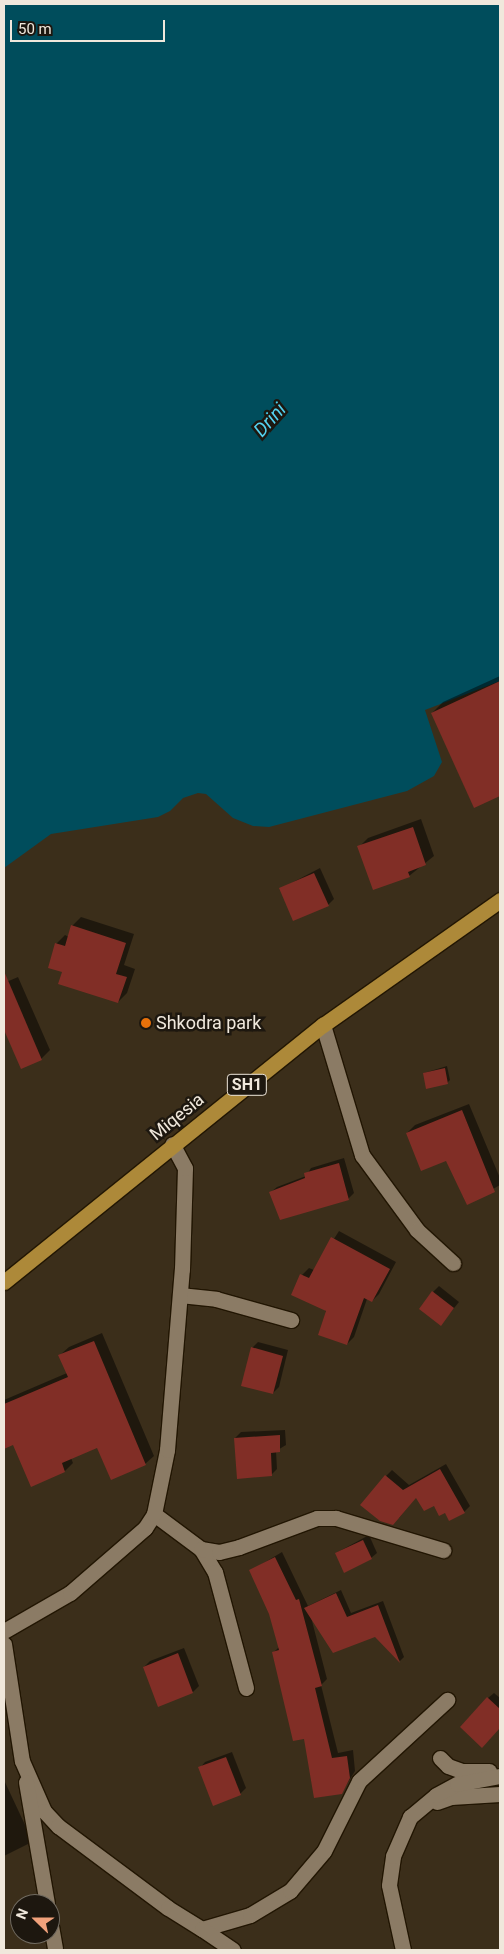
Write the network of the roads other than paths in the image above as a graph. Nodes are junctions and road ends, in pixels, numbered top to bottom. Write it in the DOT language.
graph roads {
  1 [pos="500,900"];
  2 [pos="323,1025"];
  3 [pos="172,1144"];
  4 [pos="453,1263"];
  5 [pos="4,1282"];
  6 [pos="180,1295"];
  7 [pos="291,1320"];
  8 [pos="154,1514"];
  9 [pos="201,1548"];
  10 [pos="443,1550"];
  11 [pos="4,1631"];
  12 [pos="4,1644"];
  13 [pos="246,1688"];
  14 [pos="447,1700"];
  15 [pos="440,1758"];
  16 [pos="22,1761"];
  17 [pos="500,1771"];
  18 [pos="500,1776"];
  19 [pos="500,1794"];
  20 [pos="420,1809"];
  21 [pos="45,1894"];
  22 [pos="202,1929"];
  23 [pos="54,1944"];
  24 [pos="55,1948"];
  25 [pos="233,1950"];
  26 [pos="403,1950"];
  1 -- 2 [label="main road, Miqesia / SH1"];
  2 -- 3 [label="main road, Miqesia / SH1"];
  2 -- 4 [label="street"];
  3 -- 5 [label="main road, Miqesia / SH1"];
  3 -- 6 [label="street"];
  6 -- 7 [label="street"];
  6 -- 8 [label="street"];
  8 -- 9 [label="street"];
  8 -- 11 [label="street"];
  9 -- 10 [label="street"];
  9 -- 13 [label="street"];
  12 -- 16 [label="street"];
  14 -- 22 [label="street"];
  15 -- 17 [label="street"];
  16 -- 21 [label="street"];
  16 -- 22 [label="street"];
  18 -- 20 [label="street"];
  19 -- 20 [label="street"];
  20 -- 26 [label="street"];
  22 -- 25 [label="street"];
  23 -- 24 [label="street"];
}
